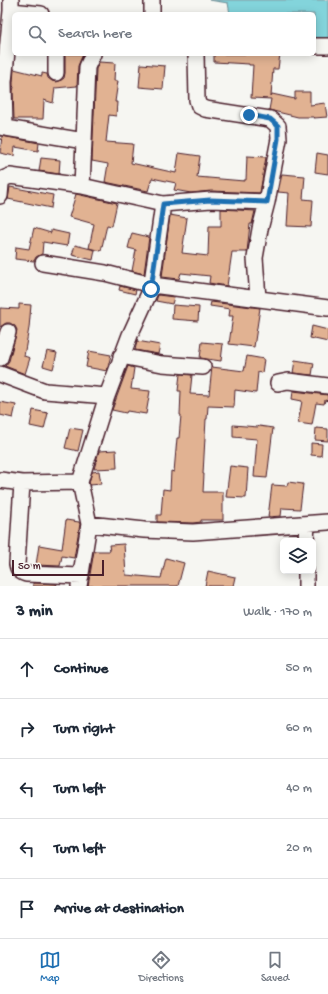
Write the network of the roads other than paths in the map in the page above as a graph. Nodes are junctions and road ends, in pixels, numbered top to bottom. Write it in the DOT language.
graph roads {
  1 [pos="152,0"];
  2 [pos="11,5"];
  3 [pos="34,12"];
  4 [pos="152,12"];
  5 [pos="316,46"];
  6 [pos="328,46"];
  7 [pos="56,56"];
  8 [pos="92,56"];
  9 [pos="196,56"];
  10 [pos="56,73"];
  11 [pos="2,82"];
  12 [pos="2,127"];
  13 [pos="84,141"];
  14 [pos="82,186"];
  15 [pos="0,196"];
  16 [pos="267,202"];
  17 [pos="163,204"];
  18 [pos="43,263"];
  19 [pos="152,285"];
  20 [pos="258,298"];
  21 [pos="328,308"];
  22 [pos="8,332"];
  23 [pos="122,356"];
  24 [pos="0,358"];
  25 [pos="203,368"];
  26 [pos="0,374"];
  27 [pos="278,383"];
  28 [pos="328,386"];
  29 [pos="107,396"];
  30 [pos="0,480"];
  31 [pos="22,482"];
  32 [pos="80,482"];
  33 [pos="328,522"];
  34 [pos="89,524"];
  35 [pos="307,524"];
  36 [pos="306,538"];
  37 [pos="306,574"];
  38 [pos="80,581"];
  39 [pos="306,586"];
  1 -- 4 [label="street"];
  2 -- 3 [label="street"];
  2 -- 11 [label="street"];
  5 -- 6 [label="street"];
  7 -- 10 [label="street"];
  8 -- 13 [label="street"];
  9 -- 16 [label="street"];
  11 -- 12 [label="street"];
  12 -- 13 [label="street"];
  13 -- 14 [label="street"];
  14 -- 15 [label="street"];
  14 -- 17 [label="street"];
  16 -- 17 [label="street"];
  16 -- 20 [label="street"];
  17 -- 19 [label="street"];
  18 -- 19 [label="street"];
  19 -- 20 [label="street"];
  19 -- 23 [label="street"];
  20 -- 21 [label="street"];
  22 -- 24 [label="street"];
  23 -- 25 [label="street"];
  23 -- 29 [label="street"];
  26 -- 29 [label="street"];
  27 -- 28 [label="street"];
  29 -- 32 [label="street"];
  30 -- 31 [label="street"];
  31 -- 32 [label="street"];
  31 -- 38 [label="street"];
  32 -- 34 [label="street"];
  33 -- 35 [label="street"];
  34 -- 35 [label="street"];
  34 -- 38 [label="street"];
  35 -- 36 [label="street"];
  37 -- 39 [label="street"];
}
